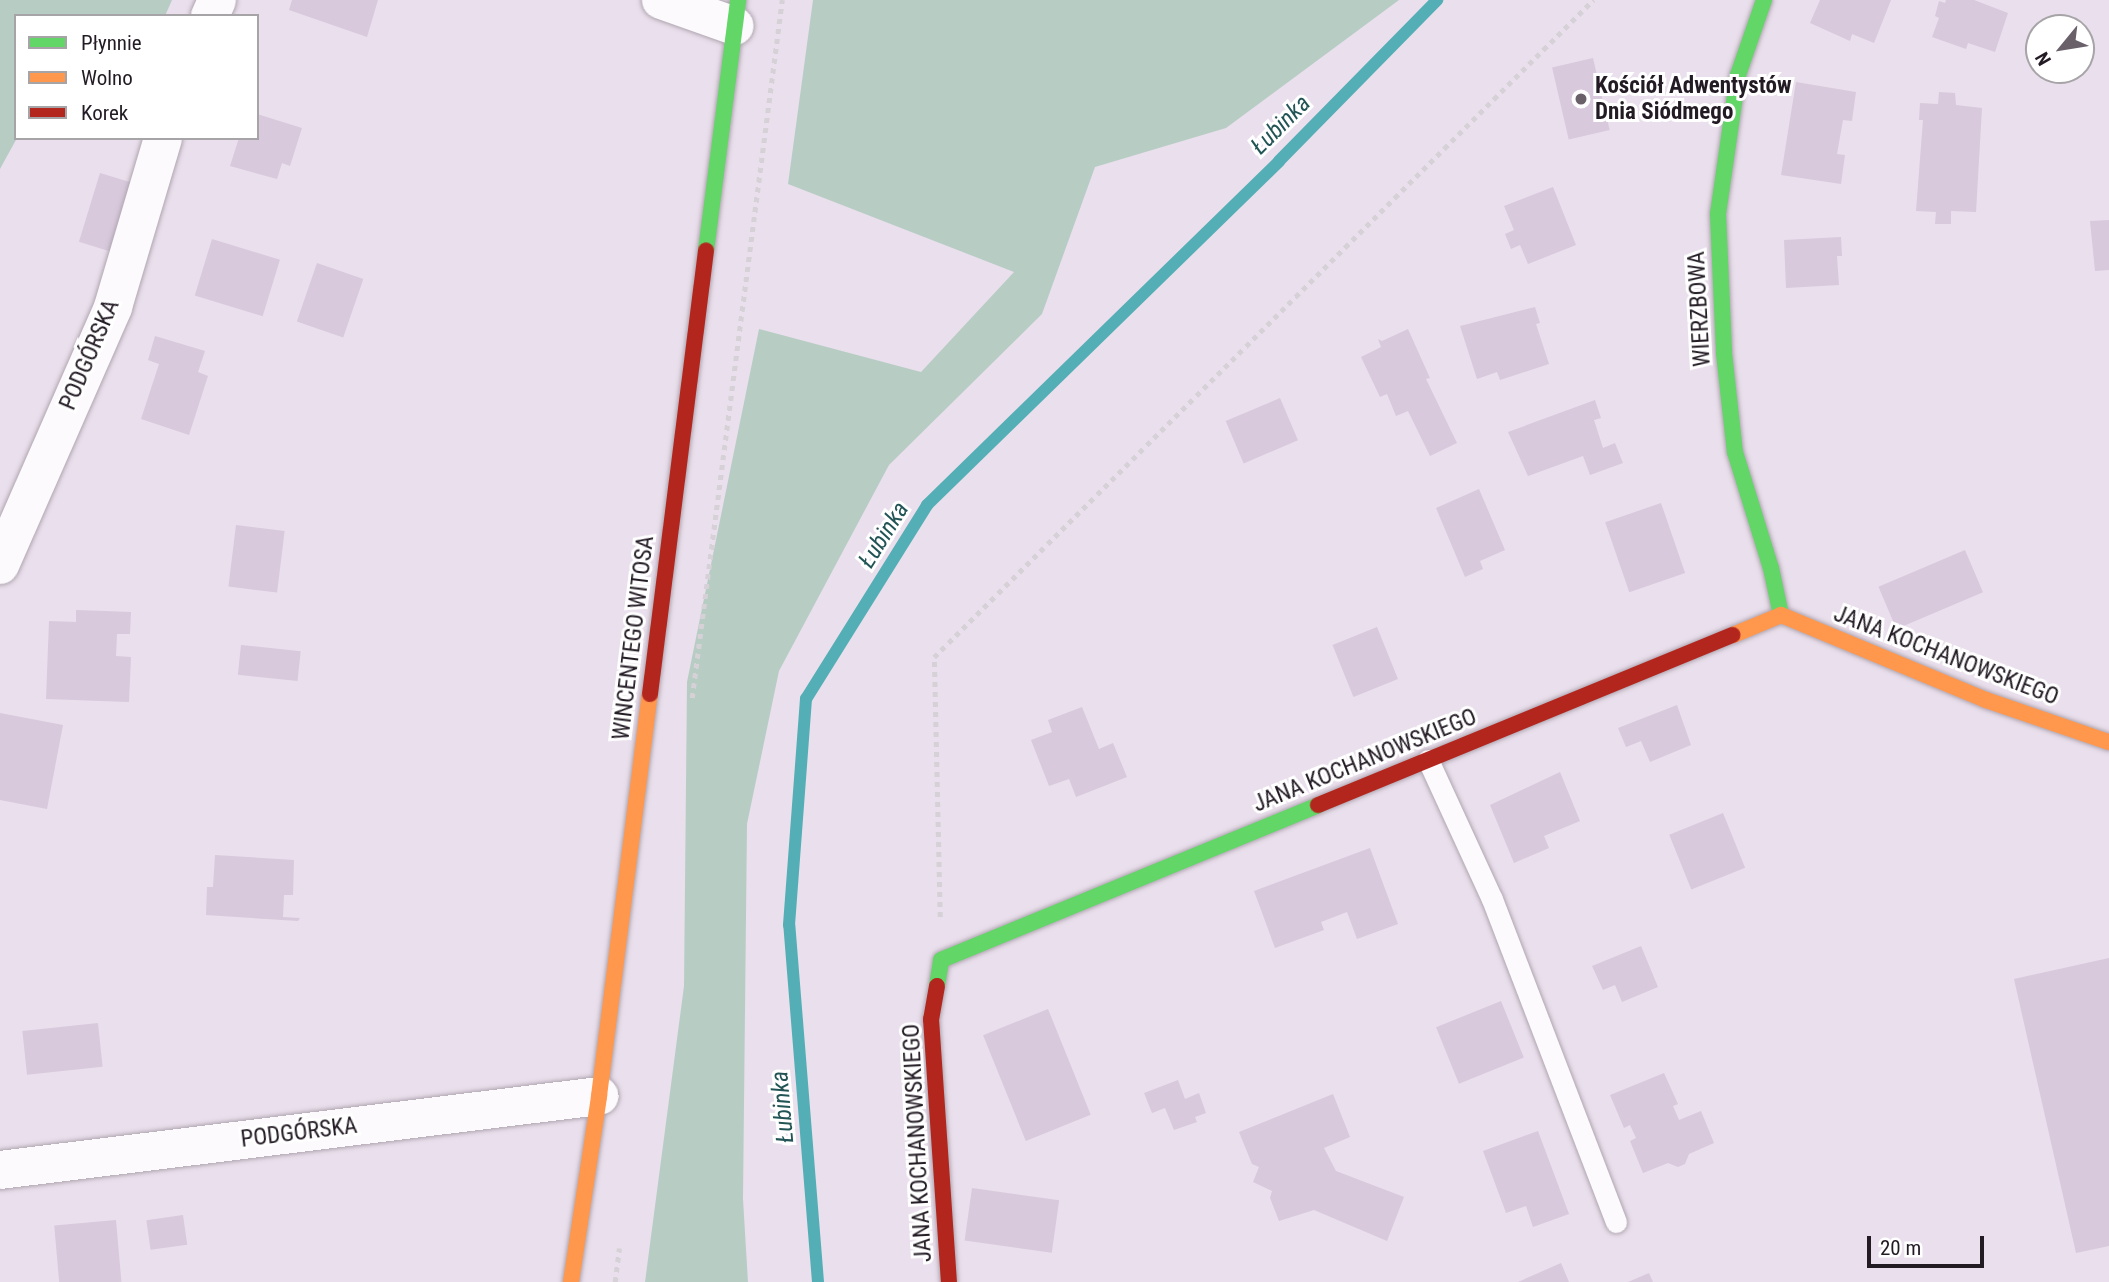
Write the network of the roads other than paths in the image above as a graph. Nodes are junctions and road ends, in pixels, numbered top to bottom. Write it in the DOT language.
graph roads {
  1 [pos="661,0"];
  2 [pos="1764,0"];
  3 [pos="736,13"];
  4 [pos="162,140"];
  5 [pos="0,565"];
  6 [pos="1781,615"];
  7 [pos="2109,742"];
  8 [pos="1428,760"];
  9 [pos="599,1096"];
  10 [pos="0,1170"];
  11 [pos="1616,1222"];
  12 [pos="571,1282"];
  13 [pos="949,1282"];
  1 -- 3 [label="street"];
  2 -- 6 [label="street, WIERZBOWA"];
  3 -- 9 [label="street, WINCENTEGO WITOSA"];
  4 -- 5 [label="street, PODGÓRSKA"];
  6 -- 7 [label="street, JANA KOCHANOWSKIEGO"];
  6 -- 8 [label="street, JANA KOCHANOWSKIEGO"];
  8 -- 11 [label="lane"];
  8 -- 13 [label="street, JANA KOCHANOWSKIEGO"];
  9 -- 10 [label="street, PODGÓRSKA"];
  9 -- 12 [label="street, WINCENTEGO WITOSA"];
}
